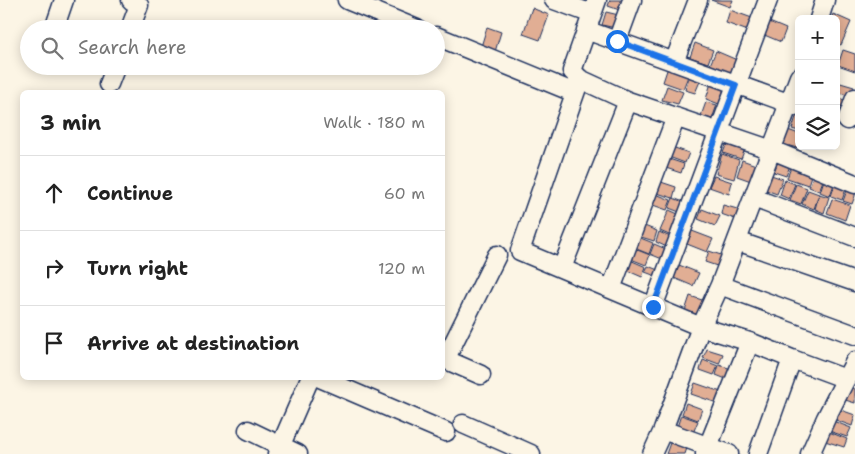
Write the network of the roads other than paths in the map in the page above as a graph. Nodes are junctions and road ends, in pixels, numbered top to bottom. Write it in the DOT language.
graph roads {
  1 [pos="64,0"];
  2 [pos="131,0"];
  3 [pos="347,0"];
  4 [pos="554,0"];
  5 [pos="632,0"];
  6 [pos="698,0"];
  7 [pos="768,0"];
  8 [pos="825,0"];
  9 [pos="592,15"];
  10 [pos="820,15"];
  11 [pos="57,20"];
  12 [pos="133,20"];
  13 [pos="396,20"];
  14 [pos="445,39"];
  15 [pos="617,41"];
  16 [pos="674,62"];
  17 [pos="112,75"];
  18 [pos="109,84"];
  19 [pos="736,85"];
  20 [pos="578,86"];
  21 [pos="855,98"];
  22 [pos="628,101"];
  23 [pos="794,106"];
  24 [pos="676,117"];
  25 [pos="846,120"];
  26 [pos="719,132"];
  27 [pos="772,150"];
  28 [pos="855,184"];
  29 [pos="754,198"];
  30 [pos="855,237"];
  31 [pos="737,241"];
  32 [pos="497,255"];
  33 [pos="562,268"];
  34 [pos="855,282"];
  35 [pos="720,285"];
  36 [pos="611,289"];
  37 [pos="653,307"];
  38 [pos="701,327"];
  39 [pos="855,335"];
  40 [pos="750,342"];
  41 [pos="445,357"];
  42 [pos="445,359"];
  43 [pos="792,359"];
  44 [pos="855,361"];
  45 [pos="481,375"];
  46 [pos="846,379"];
  47 [pos="309,380"];
  48 [pos="325,380"];
  49 [pos="463,424"];
  50 [pos="248,430"];
  51 [pos="663,430"];
  52 [pos="446,432"];
  53 [pos="278,450"];
  54 [pos="707,450"];
  55 [pos="298,454"];
  56 [pos="530,454"];
  57 [pos="652,454"];
  58 [pos="729,454"];
  59 [pos="758,454"];
  60 [pos="810,454"];
  1 -- 11 [label="street"];
  2 -- 12 [label="street"];
  3 -- 13 [label="street"];
  4 -- 9 [label="street"];
  5 -- 15 [label="street"];
  6 -- 16 [label="street"];
  7 -- 19 [label="street"];
  8 -- 10 [label="street"];
  9 -- 15 [label="street"];
  9 -- 20 [label="street"];
  14 -- 20 [label="street"];
  15 -- 16 [label="street"];
  16 -- 19 [label="street"];
  17 -- 18 [label="street"];
  19 -- 23 [label="street"];
  19 -- 26 [label="street"];
  20 -- 22 [label="street"];
  20 -- 33 [label="street"];
  21 -- 25 [label="street"];
  22 -- 24 [label="street"];
  22 -- 33 [label="street"];
  23 -- 27 [label="street"];
  24 -- 26 [label="street"];
  24 -- 36 [label="street"];
  26 -- 27 [label="street"];
  26 -- 37 [label="street"];
  27 -- 28 [label="street"];
  27 -- 29 [label="street"];
  29 -- 30 [label="street"];
  29 -- 31 [label="street"];
  31 -- 34 [label="street"];
  31 -- 35 [label="street"];
  32 -- 41 [label="street"];
  33 -- 36 [label="street"];
  35 -- 38 [label="street"];
  35 -- 39 [label="street"];
  36 -- 37 [label="street"];
  37 -- 38 [label="street"];
  38 -- 40 [label="street"];
  38 -- 51 [label="street"];
  40 -- 43 [label="street"];
  40 -- 54 [label="street"];
  42 -- 45 [label="street"];
  43 -- 46 [label="street"];
  43 -- 59 [label="street"];
  44 -- 46 [label="street"];
  46 -- 60 [label="street"];
  47 -- 53 [label="street"];
  48 -- 52 [label="street"];
  49 -- 56 [label="street"];
  50 -- 53 [label="street"];
  51 -- 54 [label="street"];
  51 -- 57 [label="street"];
  53 -- 55 [label="street"];
  54 -- 58 [label="street"];
}
